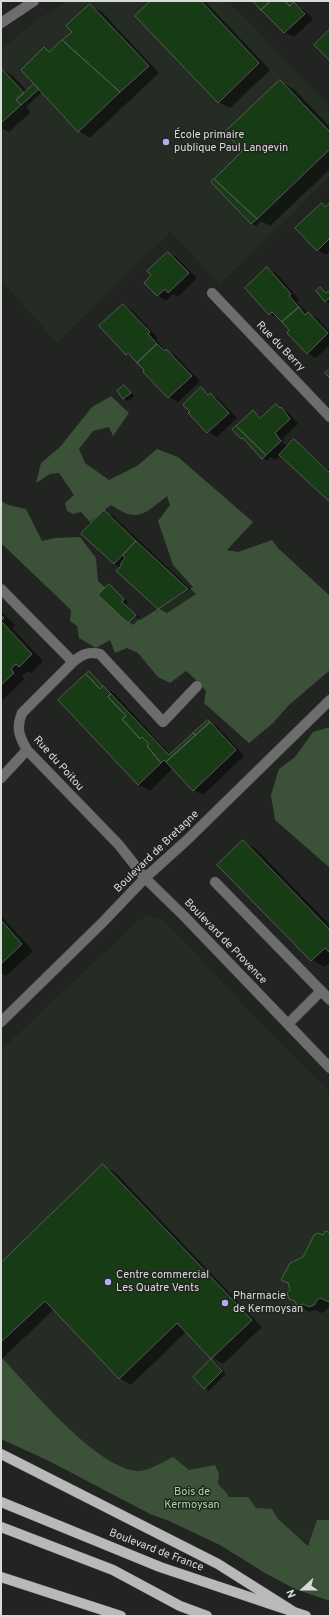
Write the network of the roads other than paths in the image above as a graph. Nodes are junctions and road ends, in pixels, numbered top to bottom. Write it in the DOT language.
graph roads {
  1 [pos="34,1"];
  2 [pos="1,23"];
  3 [pos="212,293"];
  4 [pos="330,417"];
  5 [pos="1,588"];
  6 [pos="73,662"];
  7 [pos="197,686"];
  8 [pos="330,700"];
  9 [pos="27,750"];
  10 [pos="1,778"];
  11 [pos="145,878"];
  12 [pos="215,882"];
  13 [pos="321,991"];
  14 [pos="330,1000"];
  15 [pos="1,1022"];
  16 [pos="288,1024"];
  17 [pos="330,1068"];
  18 [pos="1,1454"];
  19 [pos="1,1502"];
  20 [pos="1,1527"];
  21 [pos="1,1577"];
  22 [pos="294,1612"];
  23 [pos="121,1616"];
  24 [pos="207,1616"];
  25 [pos="306,1616"];
  1 -- 2 [label="street"];
  3 -- 4 [label="street, Rue du Berry"];
  5 -- 6 [label="street"];
  6 -- 7 [label="street, Rue du Poitou"];
  6 -- 9 [label="street, Rue du Poitou"];
  8 -- 11 [label="street, Boulevard de Bretagne"];
  9 -- 10 [label="street"];
  9 -- 11 [label="street, Rue du Poitou"];
  11 -- 15 [label="street, Boulevard de Bretagne"];
  11 -- 16 [label="street, Boulevard de Provence"];
  12 -- 13 [label="street"];
  13 -- 14 [label="street"];
  13 -- 16 [label="street"];
  16 -- 17 [label="street, Boulevard de Provence"];
  18 -- 22 [label="main road"];
  19 -- 22 [label="main road, Boulevard de France"];
  20 -- 24 [label="main road"];
  21 -- 23 [label="main road"];
  22 -- 25 [label="main road, Boulevard de France"];
}
